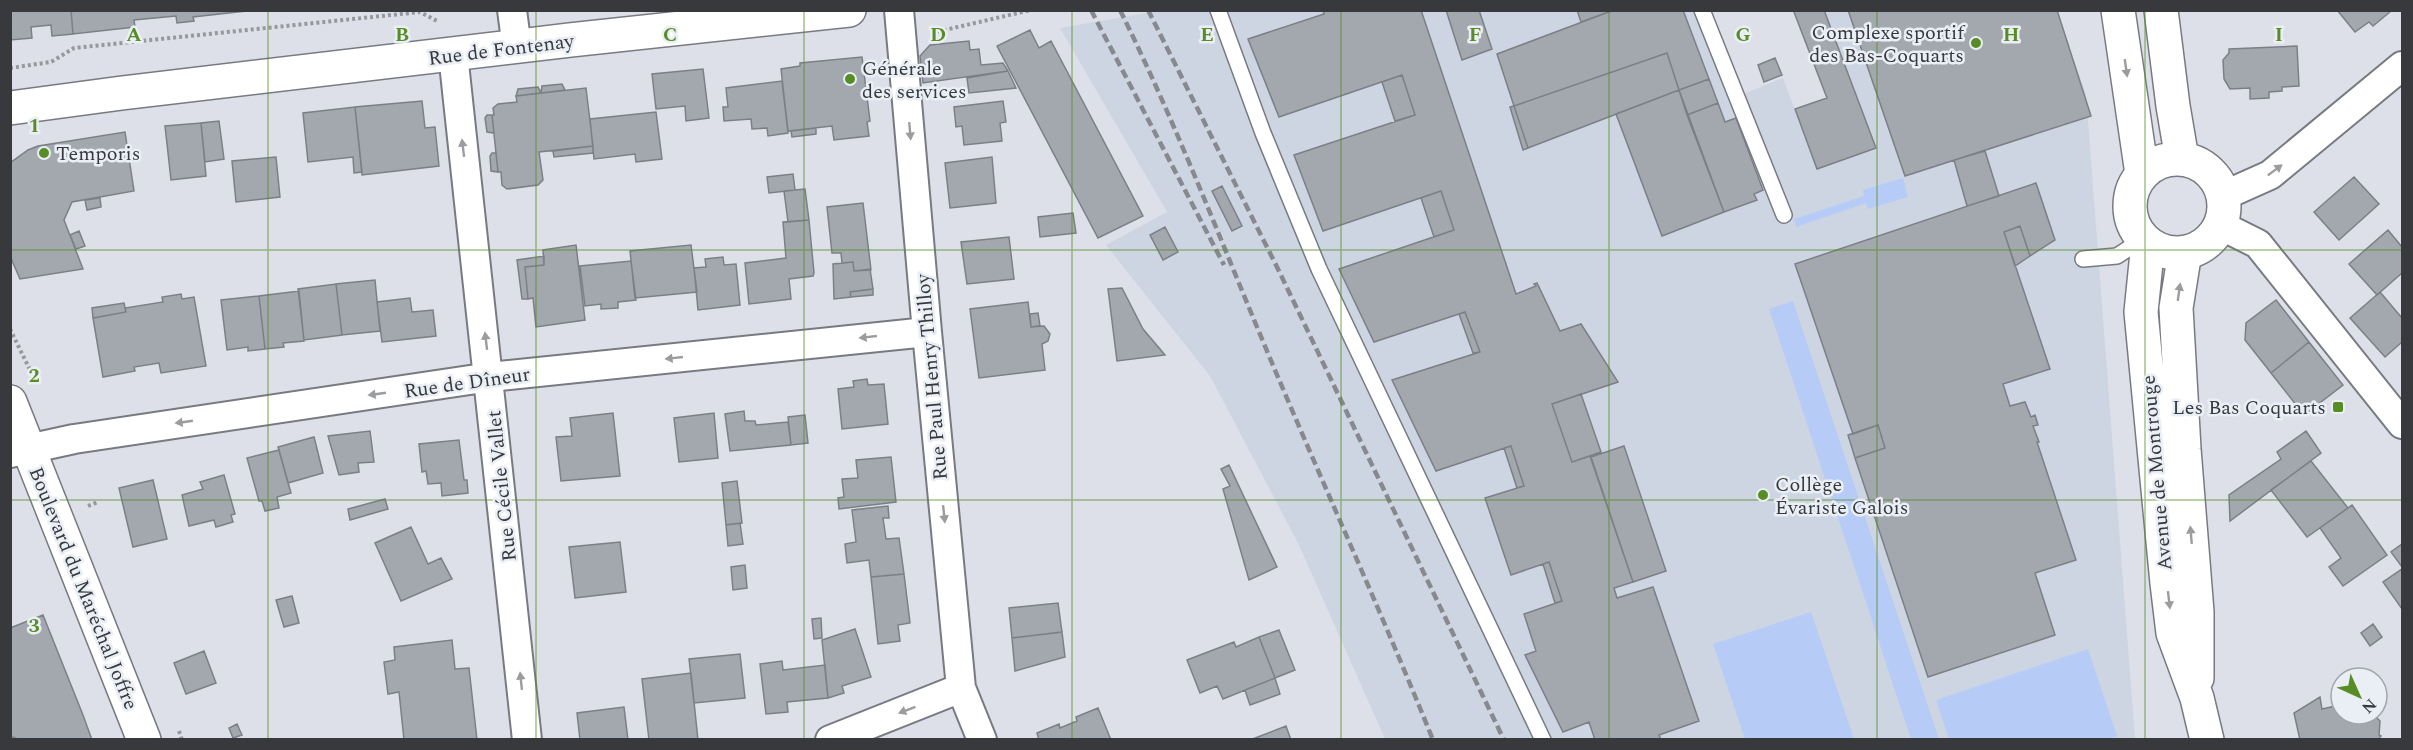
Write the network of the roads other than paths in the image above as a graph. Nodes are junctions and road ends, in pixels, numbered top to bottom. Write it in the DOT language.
graph roads {
  1 [pos="512,10"];
  2 [pos="849,10"];
  3 [pos="899,10"];
  4 [pos="1218,10"];
  5 [pos="1702,10"];
  6 [pos="2118,10"];
  7 [pos="2161,10"];
  8 [pos="449,40"];
  9 [pos="517,48"];
  10 [pos="2403,66"];
  11 [pos="10,108"];
  12 [pos="2182,159"];
  13 [pos="2142,174"];
  14 [pos="2222,211"];
  15 [pos="1784,215"];
  16 [pos="2146,241"];
  17 [pos="2185,252"];
  18 [pos="2083,259"];
  19 [pos="927,332"];
  20 [pos="490,377"];
  21 [pos="10,402"];
  22 [pos="2403,424"];
  23 [pos="20,450"];
  24 [pos="961,688"];
  25 [pos="2197,698"];
  26 [pos="144,740"];
  27 [pos="527,740"];
  28 [pos="830,740"];
  29 [pos="982,740"];
  30 [pos="1543,740"];
  31 [pos="2207,740"];
  1 -- 9 [label="street"];
  2 -- 9 [label="street, Rue de Fontenay"];
  3 -- 19 [label="street, Rue Paul Henry Thilloy, one-way"];
  4 -- 30 [label="lane"];
  5 -- 15 [label="lane"];
  6 -- 13 [label="street, one-way"];
  7 -- 12 [label="street"];
  8 -- 9 [label="street, Rue de Fontenay"];
  8 -- 11 [label="street, Rue de Fontenay"];
  20 -- 8 [label="street, Rue Cécile Vallet, one-way"];
  14 -- 10 [label="street, one-way"];
  12 -- 13 [label="street"];
  12 -- 14 [label="street"];
  13 -- 16 [label="street"];
  14 -- 17 [label="street"];
  14 -- 22 [label="street"];
  16 -- 17 [label="street"];
  16 -- 18 [label="lane"];
  16 -- 25 [label="street, Avenue de Montrouge, one-way"];
  25 -- 17 [label="street, Avenue de Montrouge, one-way"];
  19 -- 20 [label="street, Rue de Dîneur, one-way"];
  19 -- 24 [label="street, Rue Paul Henry Thilloy, one-way"];
  20 -- 23 [label="street, Rue de Dîneur, one-way"];
  27 -- 20 [label="street, Rue Cécile Vallet, one-way"];
  21 -- 23 [label="street, Boulevard du Maréchal Joffre"];
  23 -- 26 [label="street, Boulevard du Maréchal Joffre"];
  24 -- 28 [label="street, one-way"];
  24 -- 29 [label="street, Rue Paul Henry Thilloy"];
  25 -- 31 [label="street, Avenue de Montrouge"];
}
